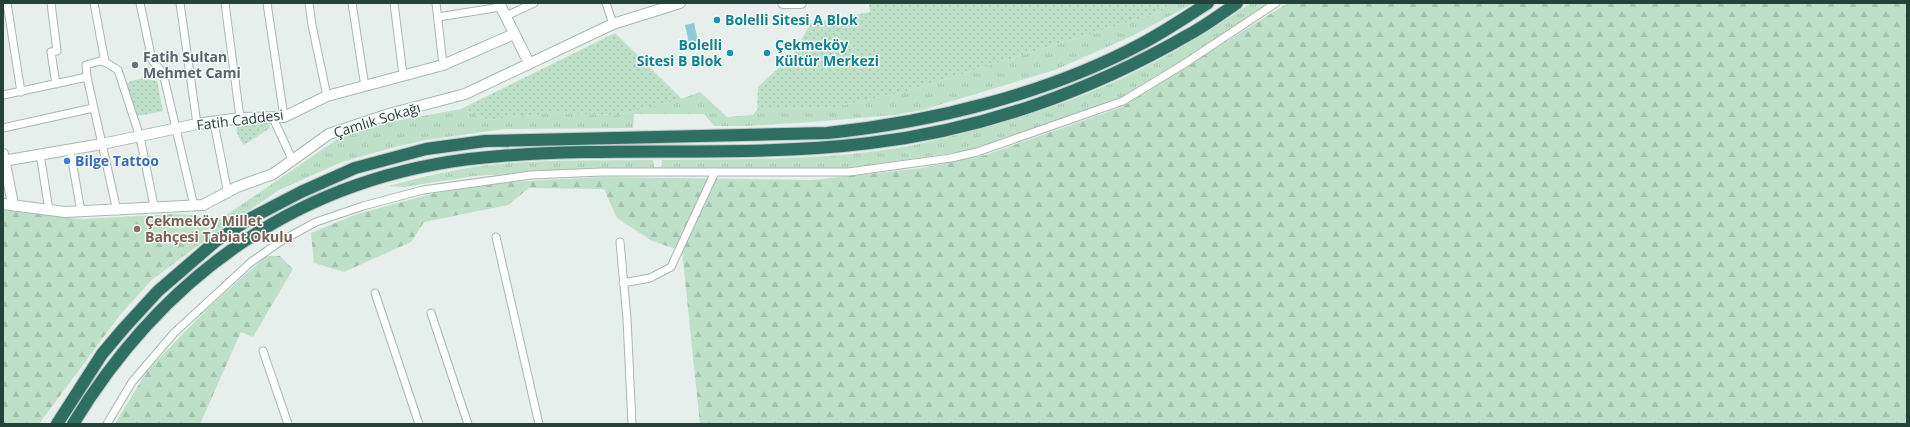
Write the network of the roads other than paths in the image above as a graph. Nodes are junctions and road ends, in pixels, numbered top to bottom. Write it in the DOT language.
graph roads {
  1 [pos="7,3"];
  2 [pos="51,3"];
  3 [pos="94,3"];
  4 [pos="140,3"];
  5 [pos="180,3"];
  6 [pos="225,3"];
  7 [pos="267,3"];
  8 [pos="309,3"];
  9 [pos="352,3"];
  10 [pos="394,3"];
  11 [pos="436,3"];
  12 [pos="534,3"];
  13 [pos="606,3"];
  14 [pos="680,3"];
  15 [pos="783,3"];
  16 [pos="801,3"];
  17 [pos="1208,3"];
  18 [pos="1237,3"];
  19 [pos="1276,3"];
  20 [pos="500,5"];
  21 [pos="506,16"];
  22 [pos="438,17"];
  23 [pos="613,24"];
  24 [pos="514,34"];
  25 [pos="105,62"];
  26 [pos="529,63"];
  27 [pos="443,65"];
  28 [pos="403,75"];
  29 [pos="87,77"];
  30 [pos="56,84"];
  31 [pos="366,87"];
  32 [pos="21,92"];
  33 [pos="3,95"];
  34 [pos="327,96"];
  35 [pos="93,108"];
  36 [pos="284,117"];
  37 [pos="240,118"];
  38 [pos="273,118"];
  39 [pos="214,123"];
  40 [pos="197,124"];
  41 [pos="3,128"];
  42 [pos="176,129"];
  43 [pos="140,136"];
  44 [pos="102,144"];
  45 [pos="70,148"];
  46 [pos="40,154"];
  47 [pos="3,158"];
  48 [pos="292,160"];
  49 [pos="715,172"];
  50 [pos="228,194"];
  51 [pos="8,204"];
  52 [pos="154,206"];
  53 [pos="194,206"];
  54 [pos="49,210"];
  55 [pos="117,211"];
  56 [pos="81,212"];
  57 [pos="496,237"];
  58 [pos="620,242"];
  59 [pos="623,283"];
  60 [pos="374,293"];
  61 [pos="431,313"];
  62 [pos="263,351"];
  63 [pos="86,377"];
  64 [pos="85,404"];
  65 [pos="50,424"];
  66 [pos="57,424"];
  67 [pos="73,424"];
  68 [pos="78,424"];
  69 [pos="107,424"];
  70 [pos="288,424"];
  71 [pos="419,424"];
  72 [pos="468,424"];
  73 [pos="539,424"];
  74 [pos="632,424"];
  1 -- 32 [label="street"];
  2 -- 30 [label="street"];
  3 -- 25 [label="street"];
  4 -- 42 [label="street"];
  5 -- 40 [label="street"];
  6 -- 37 [label="street"];
  7 -- 36 [label="street"];
  8 -- 34 [label="street"];
  9 -- 31 [label="street"];
  10 -- 28 [label="street"];
  11 -- 22 [label="street"];
  12 -- 21 [label="street"];
  13 -- 23 [label="street"];
  14 -- 23 [label="street, Çamlık Sokağı"];
  15 -- 16 [label="street"];
  17 -- 63 [label="highway"];
  18 -- 64 [label="highway"];
  19 -- 49 [label="street"];
  20 -- 21 [label="street"];
  20 -- 22 [label="street"];
  21 -- 24 [label="street"];
  22 -- 27 [label="street"];
  23 -- 26 [label="street, Çamlık Sokağı"];
  24 -- 26 [label="street"];
  24 -- 27 [label="street, Fatih Caddesi"];
  25 -- 29 [label="street"];
  25 -- 43 [label="street"];
  26 -- 48 [label="street, Çamlık Sokağı"];
  27 -- 28 [label="street, Fatih Caddesi"];
  28 -- 31 [label="street, Fatih Caddesi"];
  29 -- 30 [label="street"];
  29 -- 35 [label="street"];
  30 -- 32 [label="street"];
  31 -- 34 [label="street, Fatih Caddesi"];
  32 -- 33 [label="street"];
  34 -- 36 [label="street, Fatih Caddesi"];
  35 -- 41 [label="street"];
  35 -- 44 [label="street"];
  36 -- 38 [label="street, Fatih Caddesi"];
  37 -- 38 [label="street, Fatih Caddesi"];
  37 -- 39 [label="street, Fatih Caddesi"];
  38 -- 48 [label="street"];
  39 -- 40 [label="street, Fatih Caddesi"];
  39 -- 50 [label="street"];
  40 -- 42 [label="street, Fatih Caddesi"];
  42 -- 43 [label="street, Fatih Caddesi"];
  42 -- 53 [label="street"];
  43 -- 44 [label="street, Fatih Caddesi"];
  43 -- 52 [label="street"];
  44 -- 45 [label="street, Fatih Caddesi"];
  44 -- 55 [label="street"];
  45 -- 46 [label="street, Fatih Caddesi"];
  45 -- 56 [label="street"];
  46 -- 47 [label="street, Fatih Caddesi"];
  46 -- 54 [label="street"];
  47 -- 51 [label="street"];
  48 -- 50 [label="street, Çamlık Sokağı"];
  49 -- 59 [label="street"];
  49 -- 69 [label="street"];
  50 -- 53 [label="street, Çamlık Sokağı"];
  51 -- 54 [label="street, Çamlık Sokağı"];
  52 -- 53 [label="street, Çamlık Sokağı"];
  52 -- 55 [label="street, Çamlık Sokağı"];
  54 -- 56 [label="street, Çamlık Sokağı"];
  55 -- 56 [label="street, Çamlık Sokağı"];
  57 -- 73 [label="street"];
  58 -- 59 [label="street"];
  59 -- 74 [label="street"];
  60 -- 71 [label="street"];
  61 -- 72 [label="street"];
  62 -- 70 [label="street"];
  63 -- 65 [label="highway"];
  63 -- 66 [label="highway"];
  64 -- 67 [label="highway"];
  64 -- 68 [label="highway"];
}
